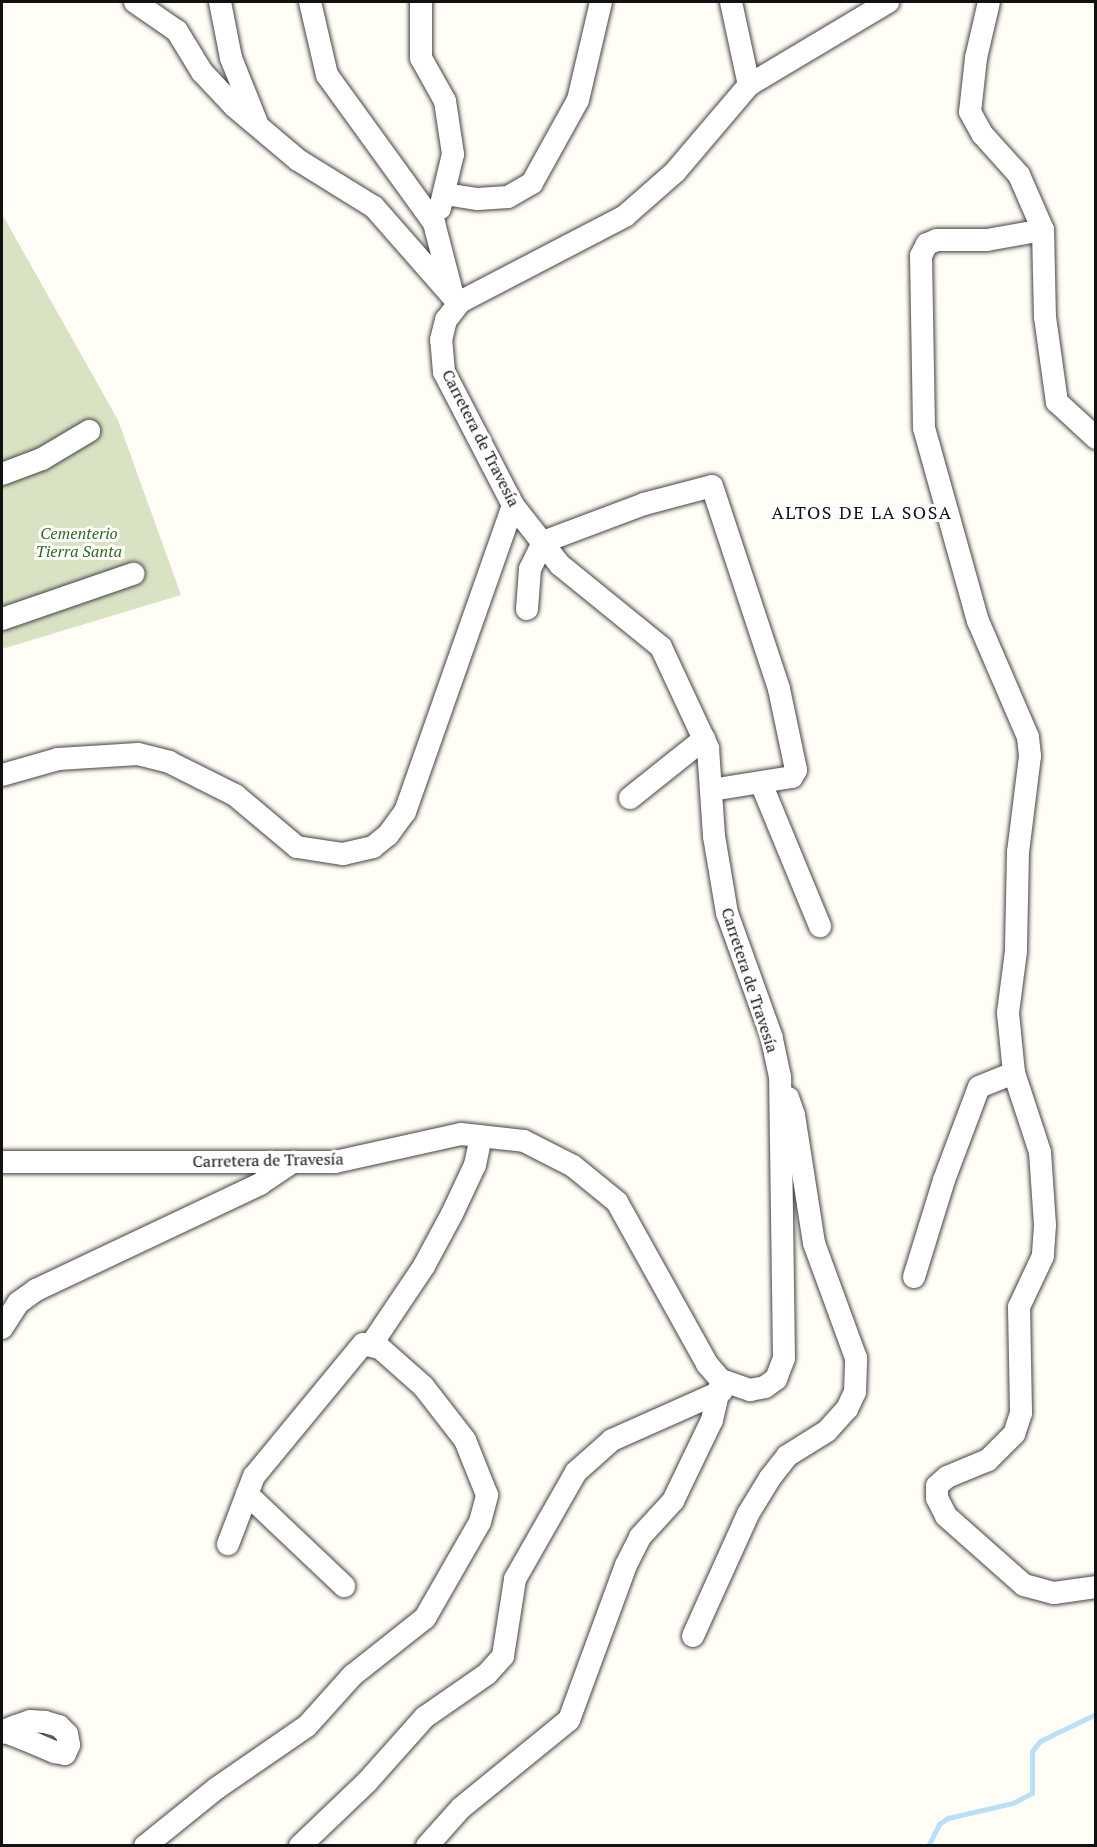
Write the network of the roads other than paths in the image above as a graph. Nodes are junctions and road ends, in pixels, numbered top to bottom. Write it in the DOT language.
graph roads {
  1 [pos="135,2"];
  2 [pos="220,2"];
  3 [pos="310,2"];
  4 [pos="421,2"];
  5 [pos="601,2"];
  6 [pos="731,2"];
  7 [pos="888,2"];
  8 [pos="989,2"];
  9 [pos="749,85"];
  10 [pos="257,124"];
  11 [pos="445,194"];
  12 [pos="434,223"];
  13 [pos="1043,230"];
  14 [pos="457,300"];
  15 [pos="89,432"];
  16 [pos="1095,438"];
  17 [pos="2,474"];
  18 [pos="513,505"];
  19 [pos="543,542"];
  20 [pos="133,574"];
  21 [pos="527,609"];
  22 [pos="2,619"];
  23 [pos="704,739"];
  24 [pos="2,775"];
  25 [pos="761,783"];
  26 [pos="712,790"];
  27 [pos="630,798"];
  28 [pos="820,926"];
  29 [pos="1014,1073"];
  30 [pos="780,1077"];
  31 [pos="481,1137"];
  32 [pos="2,1162"];
  33 [pos="293,1162"];
  34 [pos="914,1277"];
  35 [pos="2,1328"];
  36 [pos="371,1345"];
  37 [pos="721,1386"];
  38 [pos="247,1494"];
  39 [pos="228,1544"];
  40 [pos="344,1586"];
  41 [pos="1095,1587"];
  42 [pos="693,1636"];
  43 [pos="145,1845"];
  44 [pos="300,1845"];
  45 [pos="427,1845"];
  1 -- 10 [label="street"];
  2 -- 10 [label="street"];
  3 -- 12 [label="street"];
  4 -- 11 [label="street"];
  5 -- 11 [label="street"];
  6 -- 9 [label="street"];
  7 -- 9 [label="street"];
  8 -- 13 [label="street"];
  9 -- 14 [label="street"];
  10 -- 14 [label="street"];
  11 -- 12 [label="street"];
  12 -- 14 [label="street"];
  13 -- 16 [label="street"];
  13 -- 29 [label="street"];
  14 -- 18 [label="street, Carretera de Travesía"];
  15 -- 17 [label="street"];
  18 -- 19 [label="street, Carretera de Travesía"];
  18 -- 24 [label="street"];
  19 -- 21 [label="street"];
  19 -- 23 [label="street, Carretera de Travesía"];
  19 -- 25 [label="street"];
  20 -- 22 [label="street"];
  23 -- 26 [label="street, Carretera de Travesía"];
  23 -- 27 [label="street"];
  25 -- 26 [label="street"];
  25 -- 28 [label="street"];
  26 -- 30 [label="street, Carretera de Travesía"];
  29 -- 34 [label="street"];
  29 -- 41 [label="street"];
  30 -- 37 [label="street, Carretera de Travesía"];
  30 -- 42 [label="street"];
  31 -- 33 [label="street, Carretera de Travesía"];
  31 -- 36 [label="street"];
  31 -- 37 [label="street, Carretera de Travesía"];
  32 -- 33 [label="street, Carretera de Travesía"];
  33 -- 35 [label="street"];
  36 -- 38 [label="street"];
  36 -- 43 [label="street"];
  37 -- 44 [label="street"];
  37 -- 45 [label="street"];
  38 -- 39 [label="street"];
  38 -- 40 [label="street"];
}
